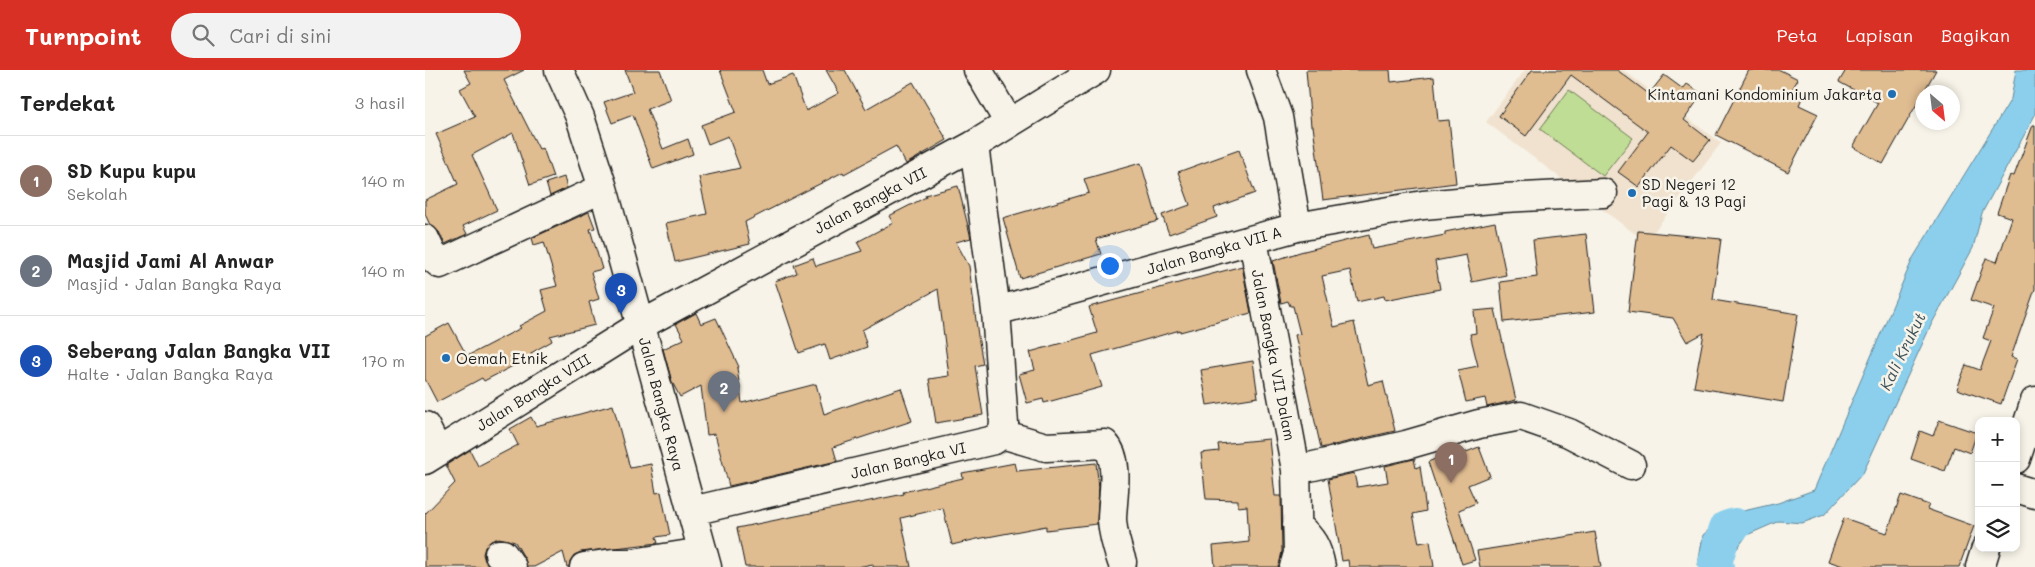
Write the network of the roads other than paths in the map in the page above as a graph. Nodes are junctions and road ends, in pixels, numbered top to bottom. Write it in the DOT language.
graph roads {
  1 [pos="559,70"];
  2 [pos="978,70"];
  3 [pos="1097,70"];
  4 [pos="1261,70"];
  5 [pos="1009,123"];
  6 [pos="974,145"];
  7 [pos="603,188"];
  8 [pos="1603,193"];
  9 [pos="1297,226"];
  10 [pos="425,239"];
  11 [pos="1253,240"];
  12 [pos="996,310"];
  13 [pos="641,325"];
  14 [pos="2035,401"];
  15 [pos="425,426"];
  16 [pos="1001,434"];
  17 [pos="2020,447"];
  18 [pos="432,456"];
  19 [pos="1631,465"];
  20 [pos="1296,470"];
  21 [pos="2020,489"];
  22 [pos="2035,494"];
  23 [pos="692,512"];
  24 [pos="1297,525"];
  25 [pos="1985,552"];
  26 [pos="704,559"];
  27 [pos="1296,560"];
  28 [pos="1122,562"];
  29 [pos="585,567"];
  30 [pos="1321,567"];
  31 [pos="1980,567"];
  1 -- 7 [label="street, Jalan Bangka Raya"];
  2 -- 5 [label="street"];
  3 -- 5 [label="street, Jalan Bangka VII"];
  4 -- 9 [label="street"];
  5 -- 6 [label="street, Jalan Bangka VII"];
  6 -- 12 [label="street"];
  6 -- 13 [label="street, Jalan Bangka VII"];
  7 -- 10 [label="street"];
  7 -- 13 [label="street, Jalan Bangka Raya"];
  8 -- 9 [label="street, Jalan Bangka VII A"];
  9 -- 11 [label="street, Jalan Bangka VII A"];
  11 -- 12 [label="street, Jalan Bangka VII A"];
  11 -- 20 [label="street, Jalan Bangka VII Dalam"];
  12 -- 16 [label="street"];
  13 -- 18 [label="street, Jalan Bangka VIII"];
  13 -- 23 [label="street, Jalan Bangka Raya"];
  14 -- 17 [label="street"];
  15 -- 18 [label="street"];
  16 -- 23 [label="street, Jalan Bangka VI"];
  16 -- 28 [label="street"];
  19 -- 20 [label="street"];
  20 -- 24 [label="street, Jalan Bangka VII Dalam"];
  21 -- 22 [label="street"];
  23 -- 26 [label="street, Jalan Bangka Raya"];
  24 -- 27 [label="street, Jalan Bangka VII Dalam"];
  24 -- 30 [label="street"];
  25 -- 31 [label="street"];
  26 -- 29 [label="street"];
}
